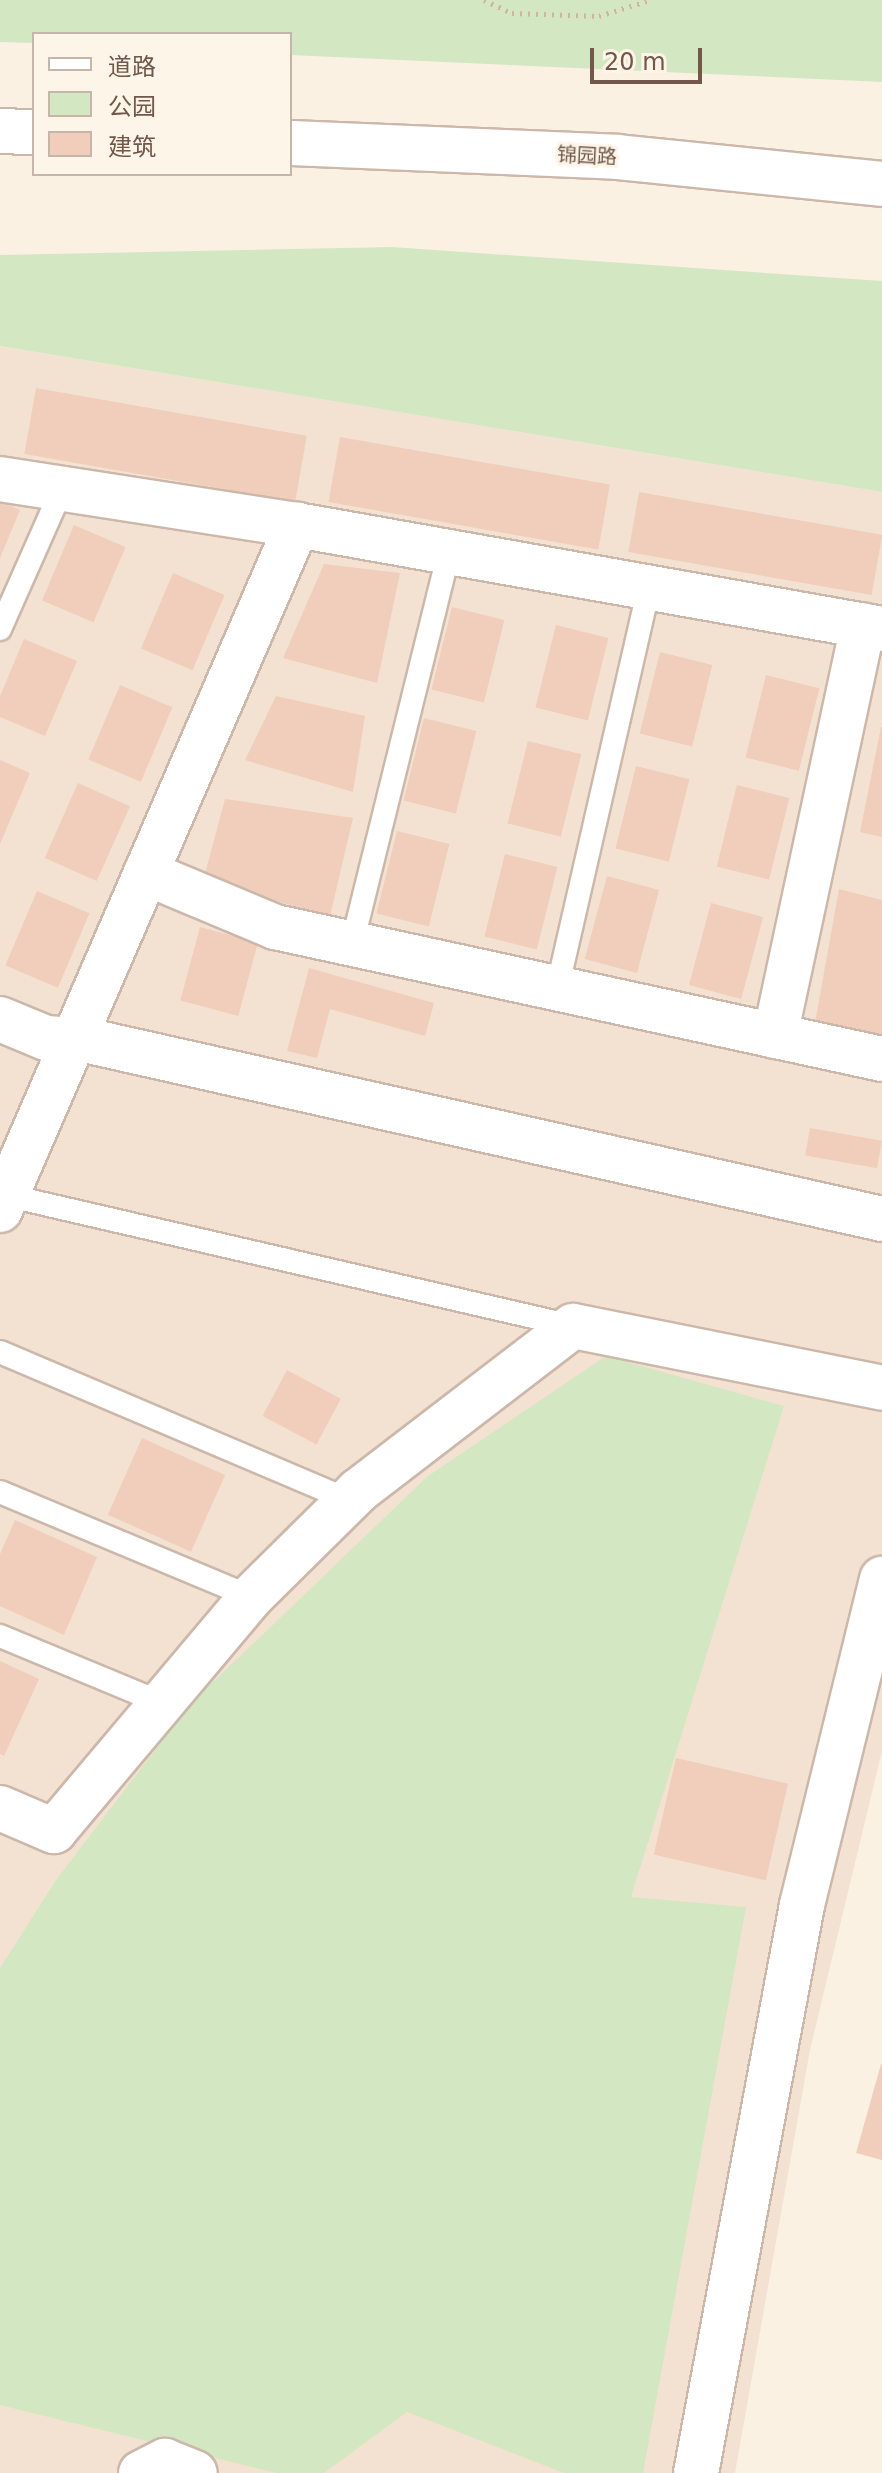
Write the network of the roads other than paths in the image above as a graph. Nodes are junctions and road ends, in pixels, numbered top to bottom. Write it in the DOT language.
graph roads {
  1 [pos="0,131"];
  2 [pos="32,132"];
  3 [pos="292,143"];
  4 [pos="882,184"];
  5 [pos="0,479"];
  6 [pos="62,489"];
  7 [pos="297,525"];
  8 [pos="449,552"];
  9 [pos="649,586"];
  10 [pos="872,627"];
  11 [pos="0,629"];
  12 [pos="146,873"];
  13 [pos="352,944"];
  14 [pos="557,989"];
  15 [pos="0,1019"];
  16 [pos="775,1036"];
  17 [pos="74,1040"];
  18 [pos="882,1059"];
  19 [pos="2,1200"];
  20 [pos="882,1219"];
  21 [pos="573,1326"];
  22 [pos="0,1352"];
  23 [pos="882,1388"];
  24 [pos="0,1492"];
  25 [pos="349,1500"];
  26 [pos="882,1579"];
  27 [pos="251,1597"];
  28 [pos="0,1636"];
  29 [pos="159,1702"];
  30 [pos="0,1808"];
  31 [pos="187,2471"];
  32 [pos="141,2473"];
  33 [pos="696,2473"];
  1 -- 2 [label="street"];
  3 -- 4 [label="street, 锦园路"];
  5 -- 6 [label="street"];
  6 -- 7 [label="street"];
  6 -- 11 [label="lane"];
  7 -- 8 [label="street"];
  7 -- 12 [label="street"];
  8 -- 9 [label="street"];
  8 -- 13 [label="lane"];
  9 -- 10 [label="street"];
  9 -- 14 [label="lane"];
  10 -- 16 [label="street"];
  12 -- 13 [label="street"];
  12 -- 17 [label="street"];
  13 -- 14 [label="street"];
  14 -- 16 [label="street"];
  15 -- 17 [label="street"];
  16 -- 18 [label="street"];
  17 -- 19 [label="street"];
  17 -- 20 [label="street"];
  19 -- 21 [label="lane"];
  21 -- 23 [label="street"];
  21 -- 25 [label="street"];
  22 -- 25 [label="lane"];
  24 -- 27 [label="lane"];
  25 -- 27 [label="street"];
  26 -- 33 [label="street"];
  27 -- 29 [label="street"];
  28 -- 29 [label="lane"];
  29 -- 30 [label="street"];
  31 -- 32 [label="street"];
}
